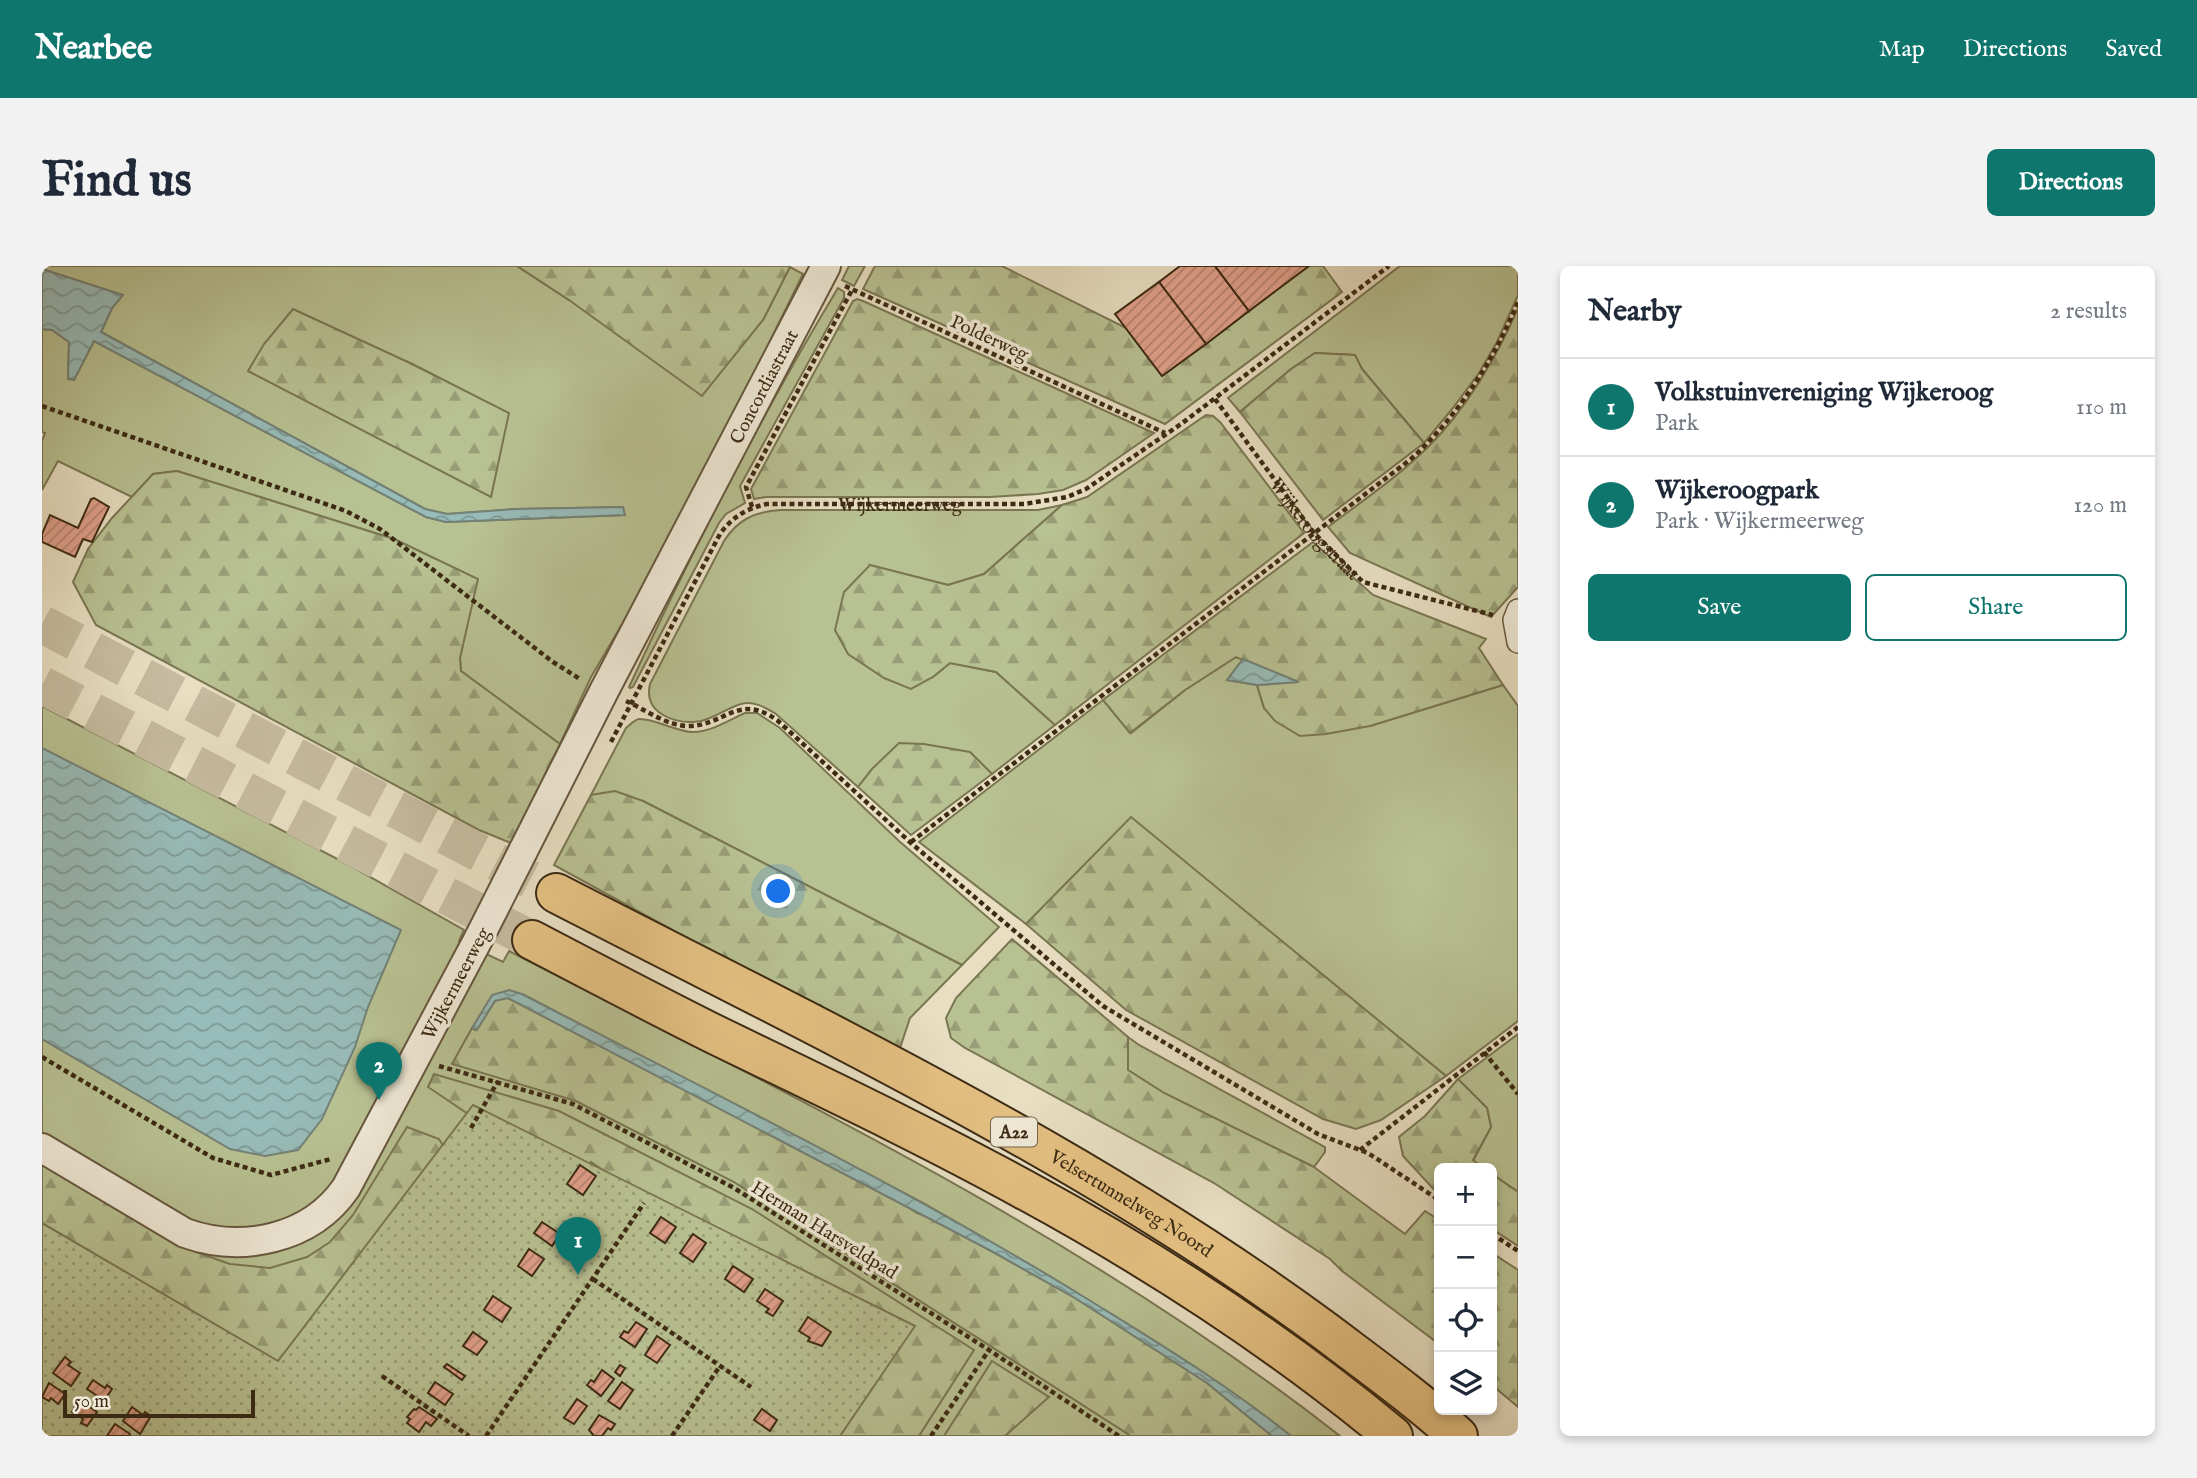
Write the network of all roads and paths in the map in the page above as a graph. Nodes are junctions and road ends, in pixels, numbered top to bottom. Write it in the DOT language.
graph roads {
  1 [pos="1389,266"];
  2 [pos="824,270"];
  3 [pos="852,290"];
  4 [pos="1518,302"];
  5 [pos="1215,399"];
  6 [pos="42,406"];
  7 [pos="1165,433"];
  8 [pos="701,505"];
  9 [pos="752,507"];
  10 [pos="1314,533"];
  11 [pos="1516,615"];
  12 [pos="1518,642"];
  13 [pos="604,691"];
  14 [pos="631,704"];
  15 [pos="609,747"];
  16 [pos="911,843"];
  17 [pos="556,893"];
  18 [pos="532,940"];
  19 [pos="1518,1027"];
  20 [pos="1484,1052"];
  21 [pos="42,1057"];
  22 [pos="415,1059"];
  23 [pos="498,1081"];
  24 [pos="1518,1094"];
  25 [pos="471,1128"];
  26 [pos="42,1148"];
  27 [pos="1360,1150"];
  28 [pos="334,1158"];
  29 [pos="1434,1197"];
  30 [pos="644,1203"];
  31 [pos="1497,1237"];
  32 [pos="1518,1251"];
  33 [pos="593,1279"];
  34 [pos="989,1350"];
  35 [pos="719,1366"];
  36 [pos="382,1376"];
  37 [pos="751,1387"];
  38 [pos="469,1436"];
  39 [pos="486,1436"];
  40 [pos="672,1436"];
  41 [pos="931,1436"];
  42 [pos="1119,1436"];
  43 [pos="1393,1436"];
  44 [pos="1458,1436"];
  1 -- 5 [label="path, Wijkermeerweg"];
  2 -- 3 [label="path, Polderweg"];
  2 -- 8 [label="street, Concordiastraat"];
  3 -- 7 [label="path, Polderweg"];
  3 -- 9 [label="path"];
  4 -- 10 [label="path"];
  5 -- 7 [label="path, Wijkermeerweg"];
  5 -- 10 [label="path, Wijkeroogstraat"];
  6 -- 13 [label="path"];
  7 -- 9 [label="path, Wijkermeerweg"];
  8 -- 13 [label="street, Wijkermeerweg"];
  9 -- 14 [label="path"];
  10 -- 11 [label="path, Wijkeroogstraat"];
  10 -- 16 [label="path"];
  11 -- 12 [label="street"];
  13 -- 14 [label="path"];
  13 -- 22 [label="street, Wijkermeerweg, bridge"];
  14 -- 15 [label="path"];
  14 -- 16 [label="path"];
  16 -- 27 [label="path"];
  17 -- 44 [label="highway, Velsertunnelweg Noord / A22"];
  18 -- 43 [label="highway, A22"];
  19 -- 20 [label="path"];
  20 -- 24 [label="path"];
  20 -- 27 [label="path"];
  21 -- 28 [label="path"];
  22 -- 23 [label="path, Herman Harsveldpad"];
  22 -- 26 [label="street, Wijkermeerweg"];
  23 -- 25 [label="path"];
  23 -- 34 [label="path, Herman Harsveldpad"];
  27 -- 29 [label="path"];
  30 -- 33 [label="path"];
  31 -- 32 [label="path"];
  33 -- 35 [label="path"];
  33 -- 39 [label="path"];
  34 -- 41 [label="path"];
  34 -- 42 [label="path, Herman Harsveldpad"];
  35 -- 37 [label="path"];
  35 -- 40 [label="path"];
  36 -- 38 [label="path"];
}
